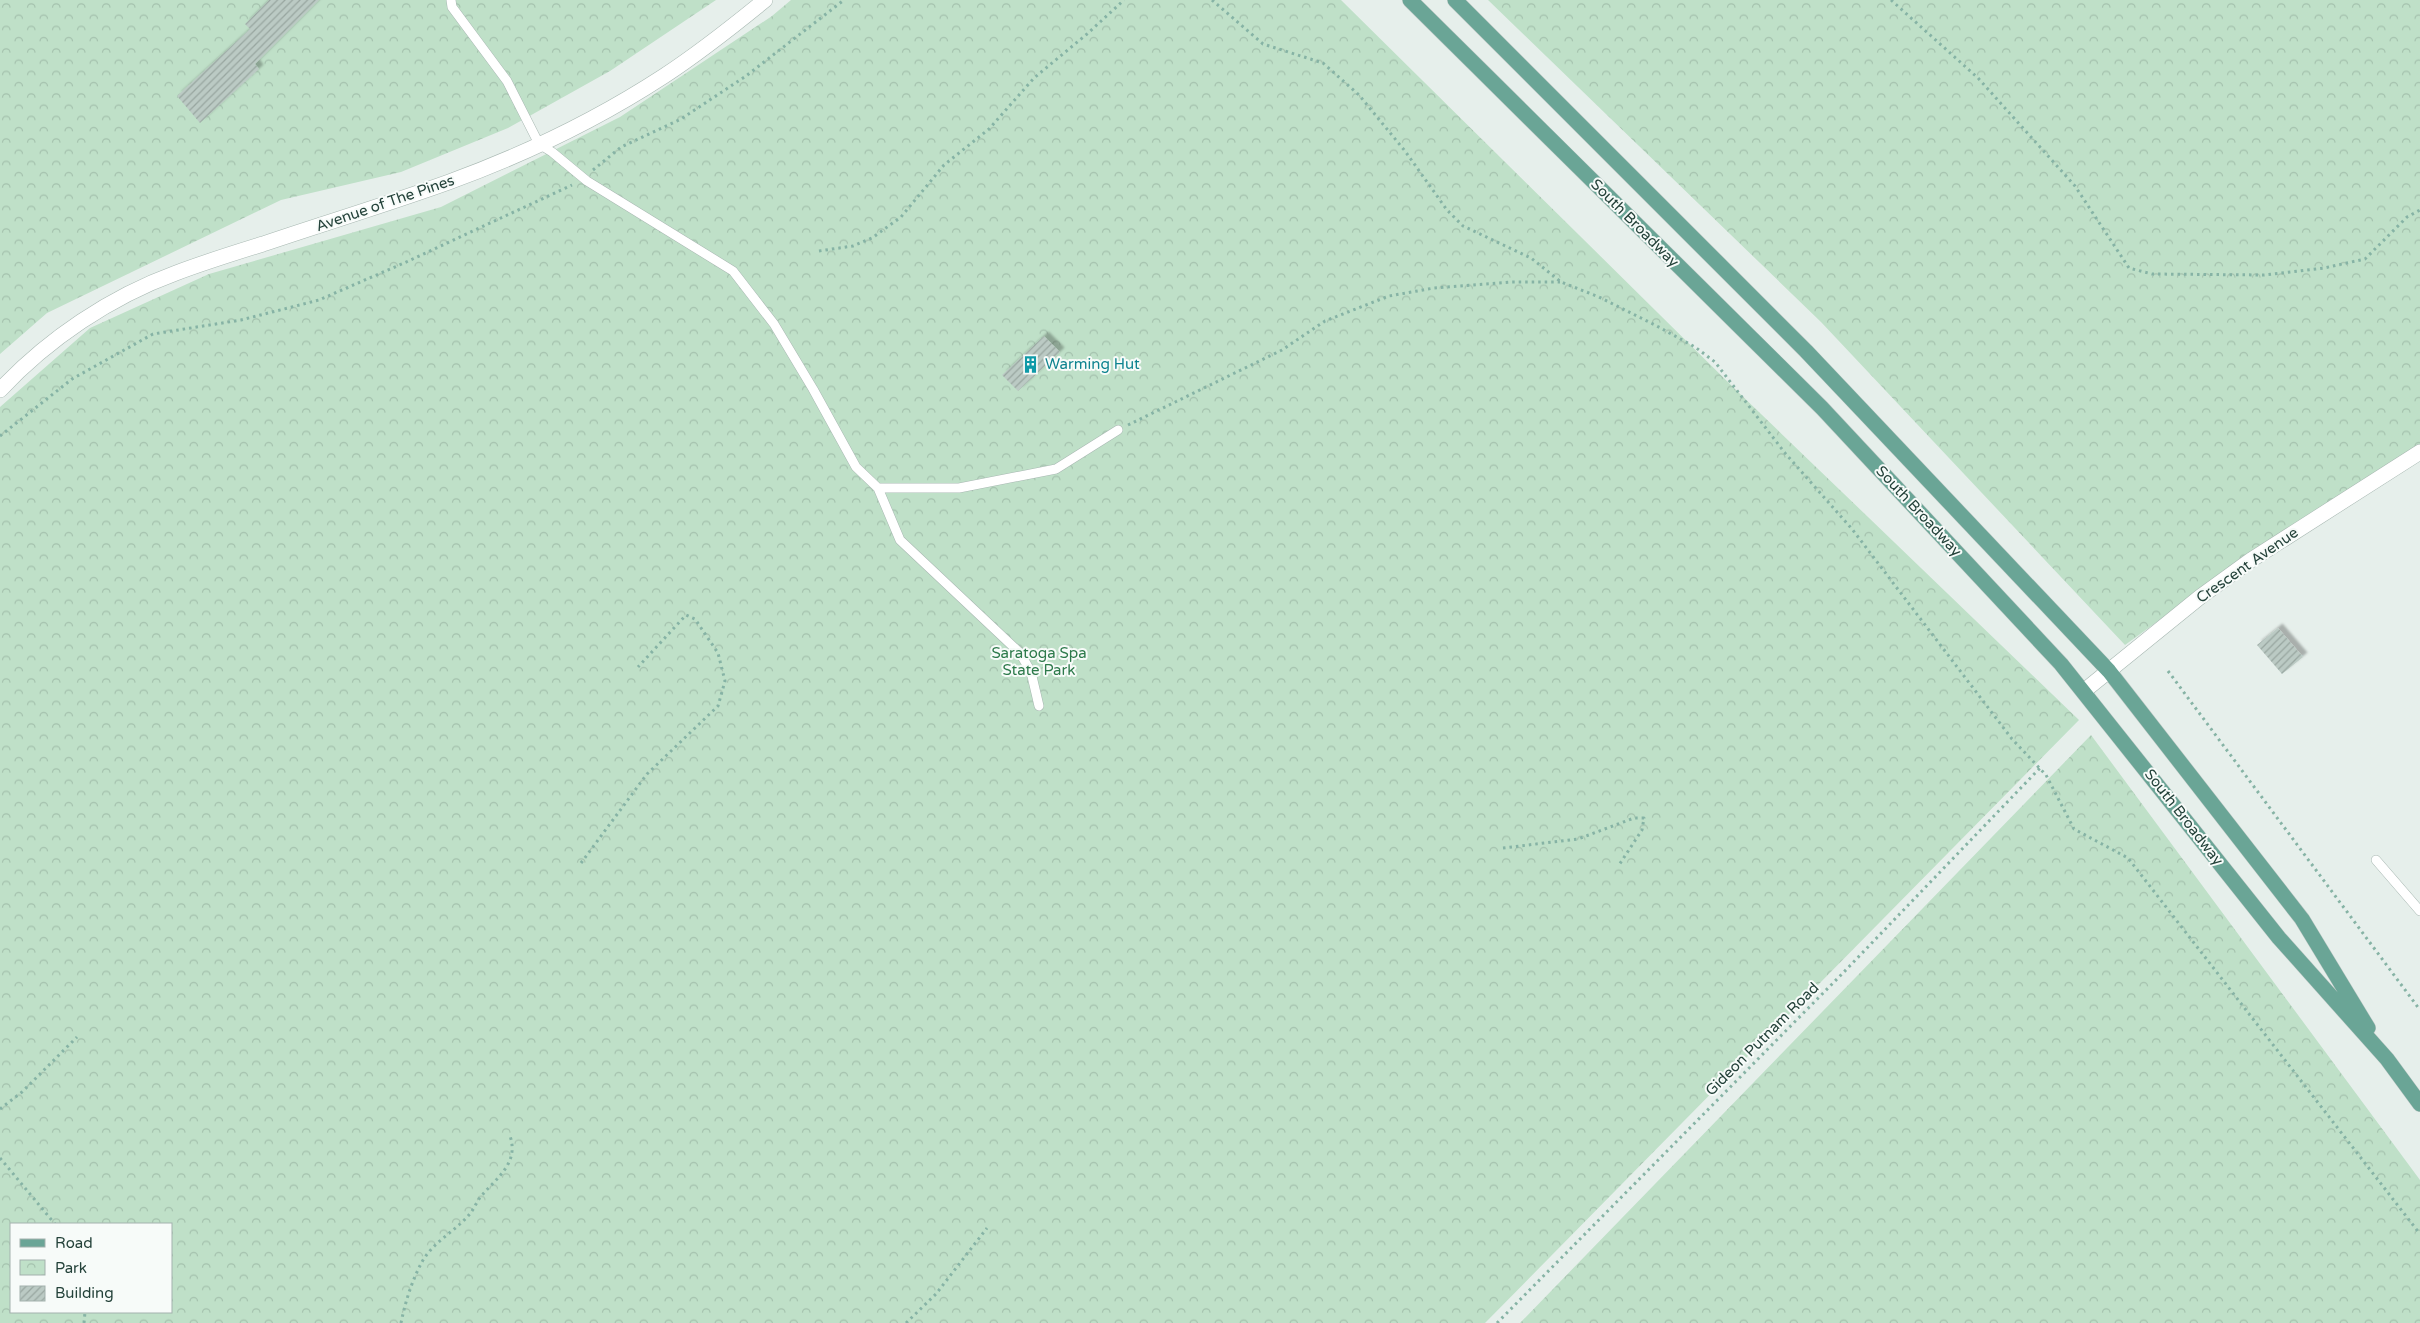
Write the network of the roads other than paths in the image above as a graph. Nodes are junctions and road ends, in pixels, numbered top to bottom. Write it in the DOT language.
graph roads {
  1 [pos="451,0"];
  2 [pos="765,0"];
  3 [pos="1410,0"];
  4 [pos="1455,0"];
  5 [pos="539,144"];
  6 [pos="0,390"];
  7 [pos="1118,430"];
  8 [pos="2420,452"];
  9 [pos="878,488"];
  10 [pos="2109,671"];
  11 [pos="2084,692"];
  12 [pos="1039,706"];
  13 [pos="2376,860"];
  14 [pos="2420,911"];
  15 [pos="2387,1059"];
  16 [pos="2420,1104"];
  1 -- 5 [label="lane"];
  2 -- 5 [label="street, Avenue of The Pines"];
  3 -- 11 [label="main road, South Broadway"];
  4 -- 10 [label="main road, South Broadway"];
  5 -- 6 [label="street, Avenue of The Pines"];
  5 -- 9 [label="lane"];
  7 -- 9 [label="lane"];
  8 -- 10 [label="street, Crescent Avenue"];
  9 -- 12 [label="lane"];
  10 -- 11 [label="street, Crescent Avenue"];
  10 -- 15 [label="main road, South Broadway"];
  11 -- 15 [label="main road, South Broadway"];
  13 -- 14 [label="lane"];
  15 -- 16 [label="main road, South Broadway"];
}
